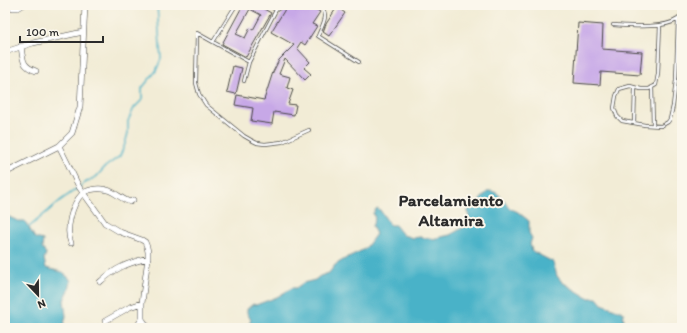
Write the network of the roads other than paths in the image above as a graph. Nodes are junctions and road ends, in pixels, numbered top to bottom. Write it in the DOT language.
graph roads {
  1 [pos="7,5"];
  2 [pos="23,5"];
  3 [pos="85,5"];
  4 [pos="236,5"];
  5 [pos="269,5"];
  6 [pos="284,5"];
  7 [pos="319,5"];
  8 [pos="276,10"];
  9 [pos="682,15"];
  10 [pos="678,19"];
  11 [pos="613,25"];
  12 [pos="660,25"];
  13 [pos="83,32"];
  14 [pos="213,42"];
  15 [pos="21,46"];
  16 [pos="5,52"];
  17 [pos="249,62"];
  18 [pos="359,62"];
  19 [pos="36,71"];
  20 [pos="244,81"];
  21 [pos="634,87"];
  22 [pos="652,87"];
  23 [pos="634,123"];
  24 [pos="653,125"];
  25 [pos="309,130"];
  26 [pos="59,146"];
  27 [pos="5,173"];
  28 [pos="83,192"];
  29 [pos="133,200"];
  30 [pos="71,242"];
  31 [pos="148,258"];
  32 [pos="100,282"];
  33 [pos="142,303"];
  34 [pos="142,319"];
  35 [pos="105,321"];
  36 [pos="136,328"];
  37 [pos="148,328"];
  1 -- 2 [label="street"];
  3 -- 13 [label="street"];
  4 -- 14 [label="lane"];
  5 -- 8 [label="lane"];
  6 -- 8 [label="lane"];
  7 -- 18 [label="lane"];
  8 -- 17 [label="lane"];
  9 -- 10 [label="lane"];
  10 -- 12 [label="lane"];
  10 -- 24 [label="lane"];
  11 -- 12 [label="lane"];
  12 -- 22 [label="lane"];
  13 -- 15 [label="street"];
  13 -- 26 [label="street"];
  14 -- 17 [label="lane"];
  14 -- 25 [label="lane"];
  15 -- 16 [label="street"];
  15 -- 19 [label="street"];
  17 -- 20 [label="lane"];
  21 -- 22 [label="lane"];
  21 -- 23 [label="lane"];
  21 -- 23 [label="lane"];
  22 -- 24 [label="lane"];
  23 -- 24 [label="lane"];
  26 -- 27 [label="street"];
  26 -- 28 [label="street"];
  28 -- 29 [label="street"];
  28 -- 30 [label="street"];
  28 -- 31 [label="street"];
  31 -- 32 [label="street"];
  31 -- 33 [label="street"];
  33 -- 34 [label="street"];
  33 -- 35 [label="street"];
  34 -- 36 [label="street"];
  34 -- 37 [label="street"];
}
